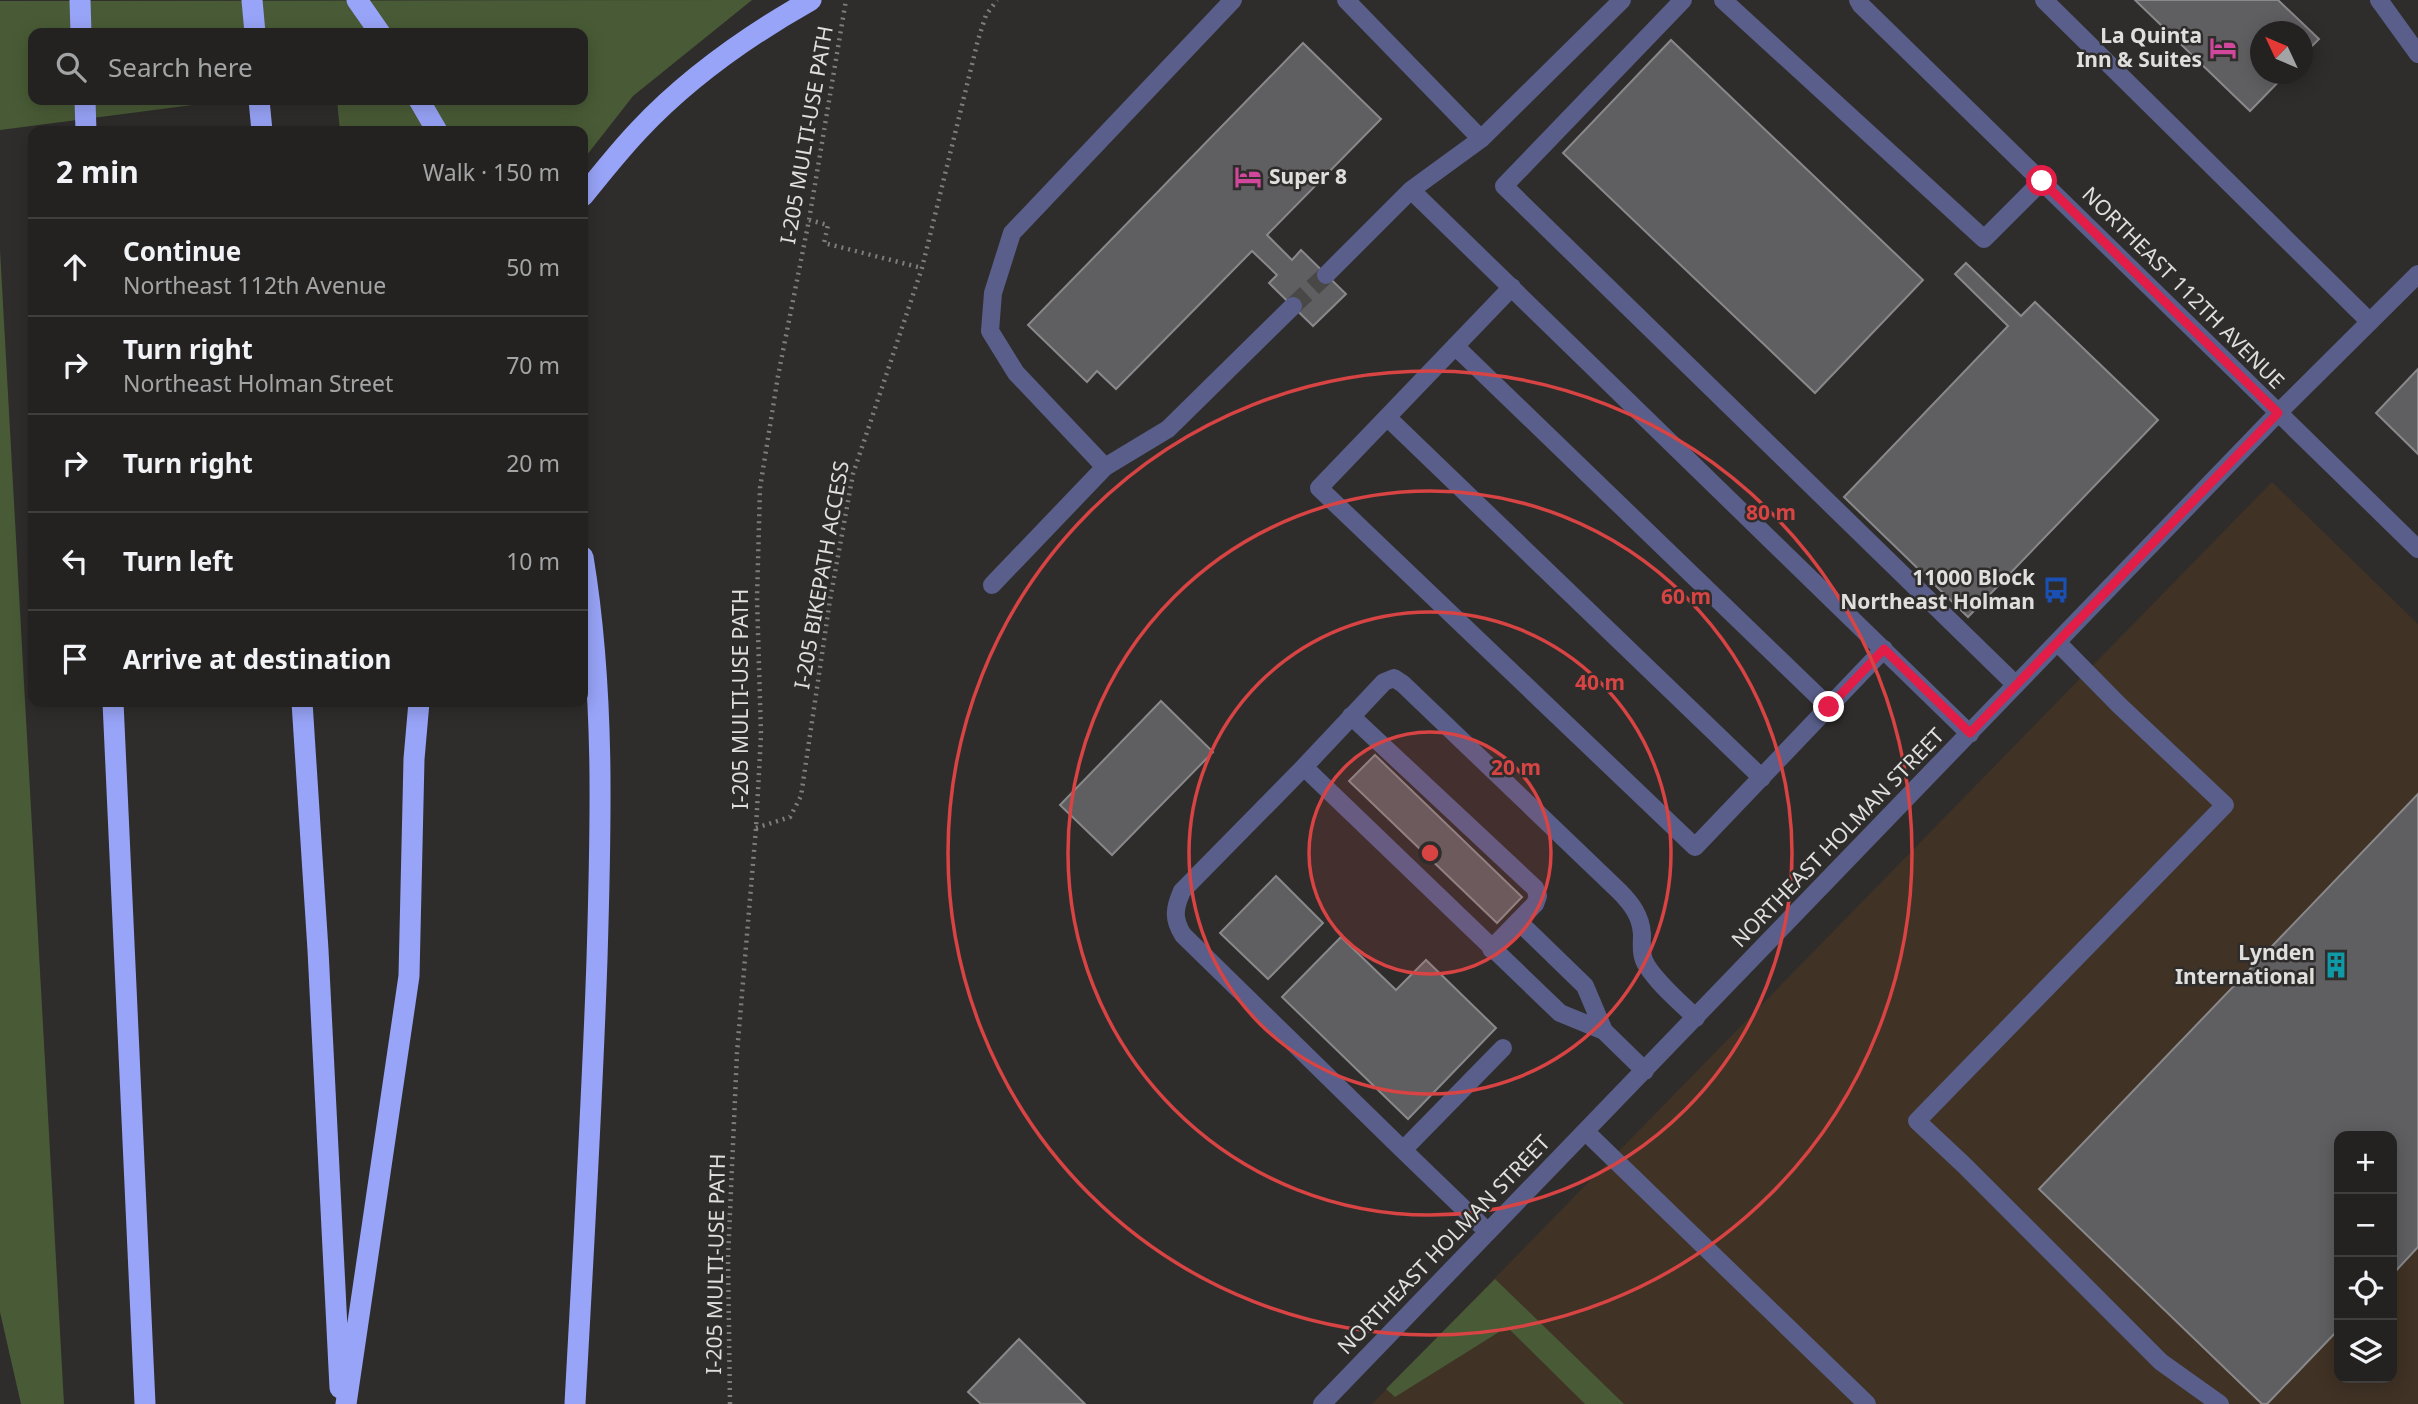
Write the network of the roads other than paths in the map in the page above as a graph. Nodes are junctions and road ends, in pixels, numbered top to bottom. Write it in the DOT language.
graph roads {
  1 [pos="80,0"];
  2 [pos="253,0"];
  3 [pos="358,0"];
  4 [pos="811,0"];
  5 [pos="1233,0"];
  6 [pos="1346,0"];
  7 [pos="1622,0"];
  8 [pos="1683,0"];
  9 [pos="1723,0"];
  10 [pos="1858,0"];
  11 [pos="2044,0"];
  12 [pos="2379,0"];
  13 [pos="81,28"];
  14 [pos="255,28"];
  15 [pos="377,28"];
  16 [pos="2418,54"];
  17 [pos="259,105"];
  18 [pos="422,105"];
  19 [pos="262,126"];
  20 [pos="434,126"];
  21 [pos="1481,139"];
  22 [pos="2042,181"];
  23 [pos="588,190"];
  24 [pos="1411,190"];
  25 [pos="2418,274"];
  26 [pos="1326,275"];
  27 [pos="1512,286"];
  28 [pos="1293,306"];
  29 [pos="2370,322"];
  30 [pos="1455,346"];
  31 [pos="2278,413"];
  32 [pos="1387,418"];
  33 [pos="1105,467"];
  34 [pos="2418,549"];
  35 [pos="992,585"];
  36 [pos="588,602"];
  37 [pos="2058,643"];
  38 [pos="1884,649"];
  39 [pos="2016,685"];
  40 [pos="113,707"];
  41 [pos="302,707"];
  42 [pos="419,707"];
  43 [pos="1829,707"];
  44 [pos="1351,716"];
  45 [pos="1970,733"];
  46 [pos="1304,767"];
  47 [pos="1762,778"];
  48 [pos="1518,921"];
  49 [pos="1491,949"];
  50 [pos="1696,1018"];
  51 [pos="1604,1031"];
  52 [pos="1503,1048"];
  53 [pos="1645,1071"];
  54 [pos="1586,1132"];
  55 [pos="1403,1150"];
  56 [pos="1488,1232"];
  57 [pos="145,1404"];
  58 [pos="340,1404"];
  59 [pos="346,1404"];
  60 [pos="575,1404"];
  61 [pos="1322,1404"];
  62 [pos="1867,1404"];
  63 [pos="2220,1404"];
  1 -- 13 [label="highway"];
  2 -- 14 [label="highway"];
  3 -- 15 [label="highway"];
  4 -- 23 [label="highway"];
  5 -- 33 [label="street"];
  6 -- 21 [label="street"];
  7 -- 21 [label="street"];
  8 -- 39 [label="street"];
  9 -- 22 [label="street"];
  10 -- 22 [label="street, NORTHEAST 112TH AVENUE"];
  11 -- 29 [label="street"];
  12 -- 16 [label="street"];
  17 -- 19 [label="highway"];
  18 -- 20 [label="highway"];
  21 -- 24 [label="street"];
  22 -- 31 [label="street, NORTHEAST 112TH AVENUE"];
  24 -- 26 [label="street"];
  24 -- 27 [label="street"];
  25 -- 29 [label="street, NORTHEAST HOLMAN STREET"];
  27 -- 30 [label="street"];
  27 -- 38 [label="street"];
  28 -- 33 [label="street"];
  29 -- 31 [label="street, NORTHEAST HOLMAN STREET"];
  30 -- 32 [label="street"];
  30 -- 43 [label="street"];
  31 -- 34 [label="street, NORTHEAST 112TH AVENUE"];
  31 -- 37 [label="street, NORTHEAST HOLMAN STREET"];
  32 -- 47 [label="street"];
  32 -- 47 [label="street"];
  33 -- 35 [label="street"];
  36 -- 60 [label="highway"];
  37 -- 39 [label="street, NORTHEAST HOLMAN STREET"];
  37 -- 63 [label="street"];
  38 -- 43 [label="street"];
  38 -- 45 [label="street"];
  39 -- 45 [label="street, NORTHEAST HOLMAN STREET"];
  40 -- 57 [label="highway"];
  41 -- 58 [label="highway"];
  42 -- 59 [label="highway"];
  43 -- 47 [label="street"];
  44 -- 46 [label="street"];
  44 -- 48 [label="street"];
  44 -- 50 [label="street"];
  45 -- 50 [label="street, NORTHEAST HOLMAN STREET"];
  46 -- 49 [label="street"];
  46 -- 55 [label="street"];
  48 -- 49 [label="street"];
  48 -- 51 [label="street"];
  49 -- 51 [label="street"];
  50 -- 53 [label="street, NORTHEAST HOLMAN STREET"];
  51 -- 53 [label="street"];
  52 -- 55 [label="street"];
  53 -- 54 [label="street, NORTHEAST HOLMAN STREET"];
  54 -- 56 [label="street, NORTHEAST HOLMAN STREET"];
  54 -- 62 [label="street"];
  55 -- 56 [label="street"];
  56 -- 61 [label="street, NORTHEAST HOLMAN STREET"];
}
